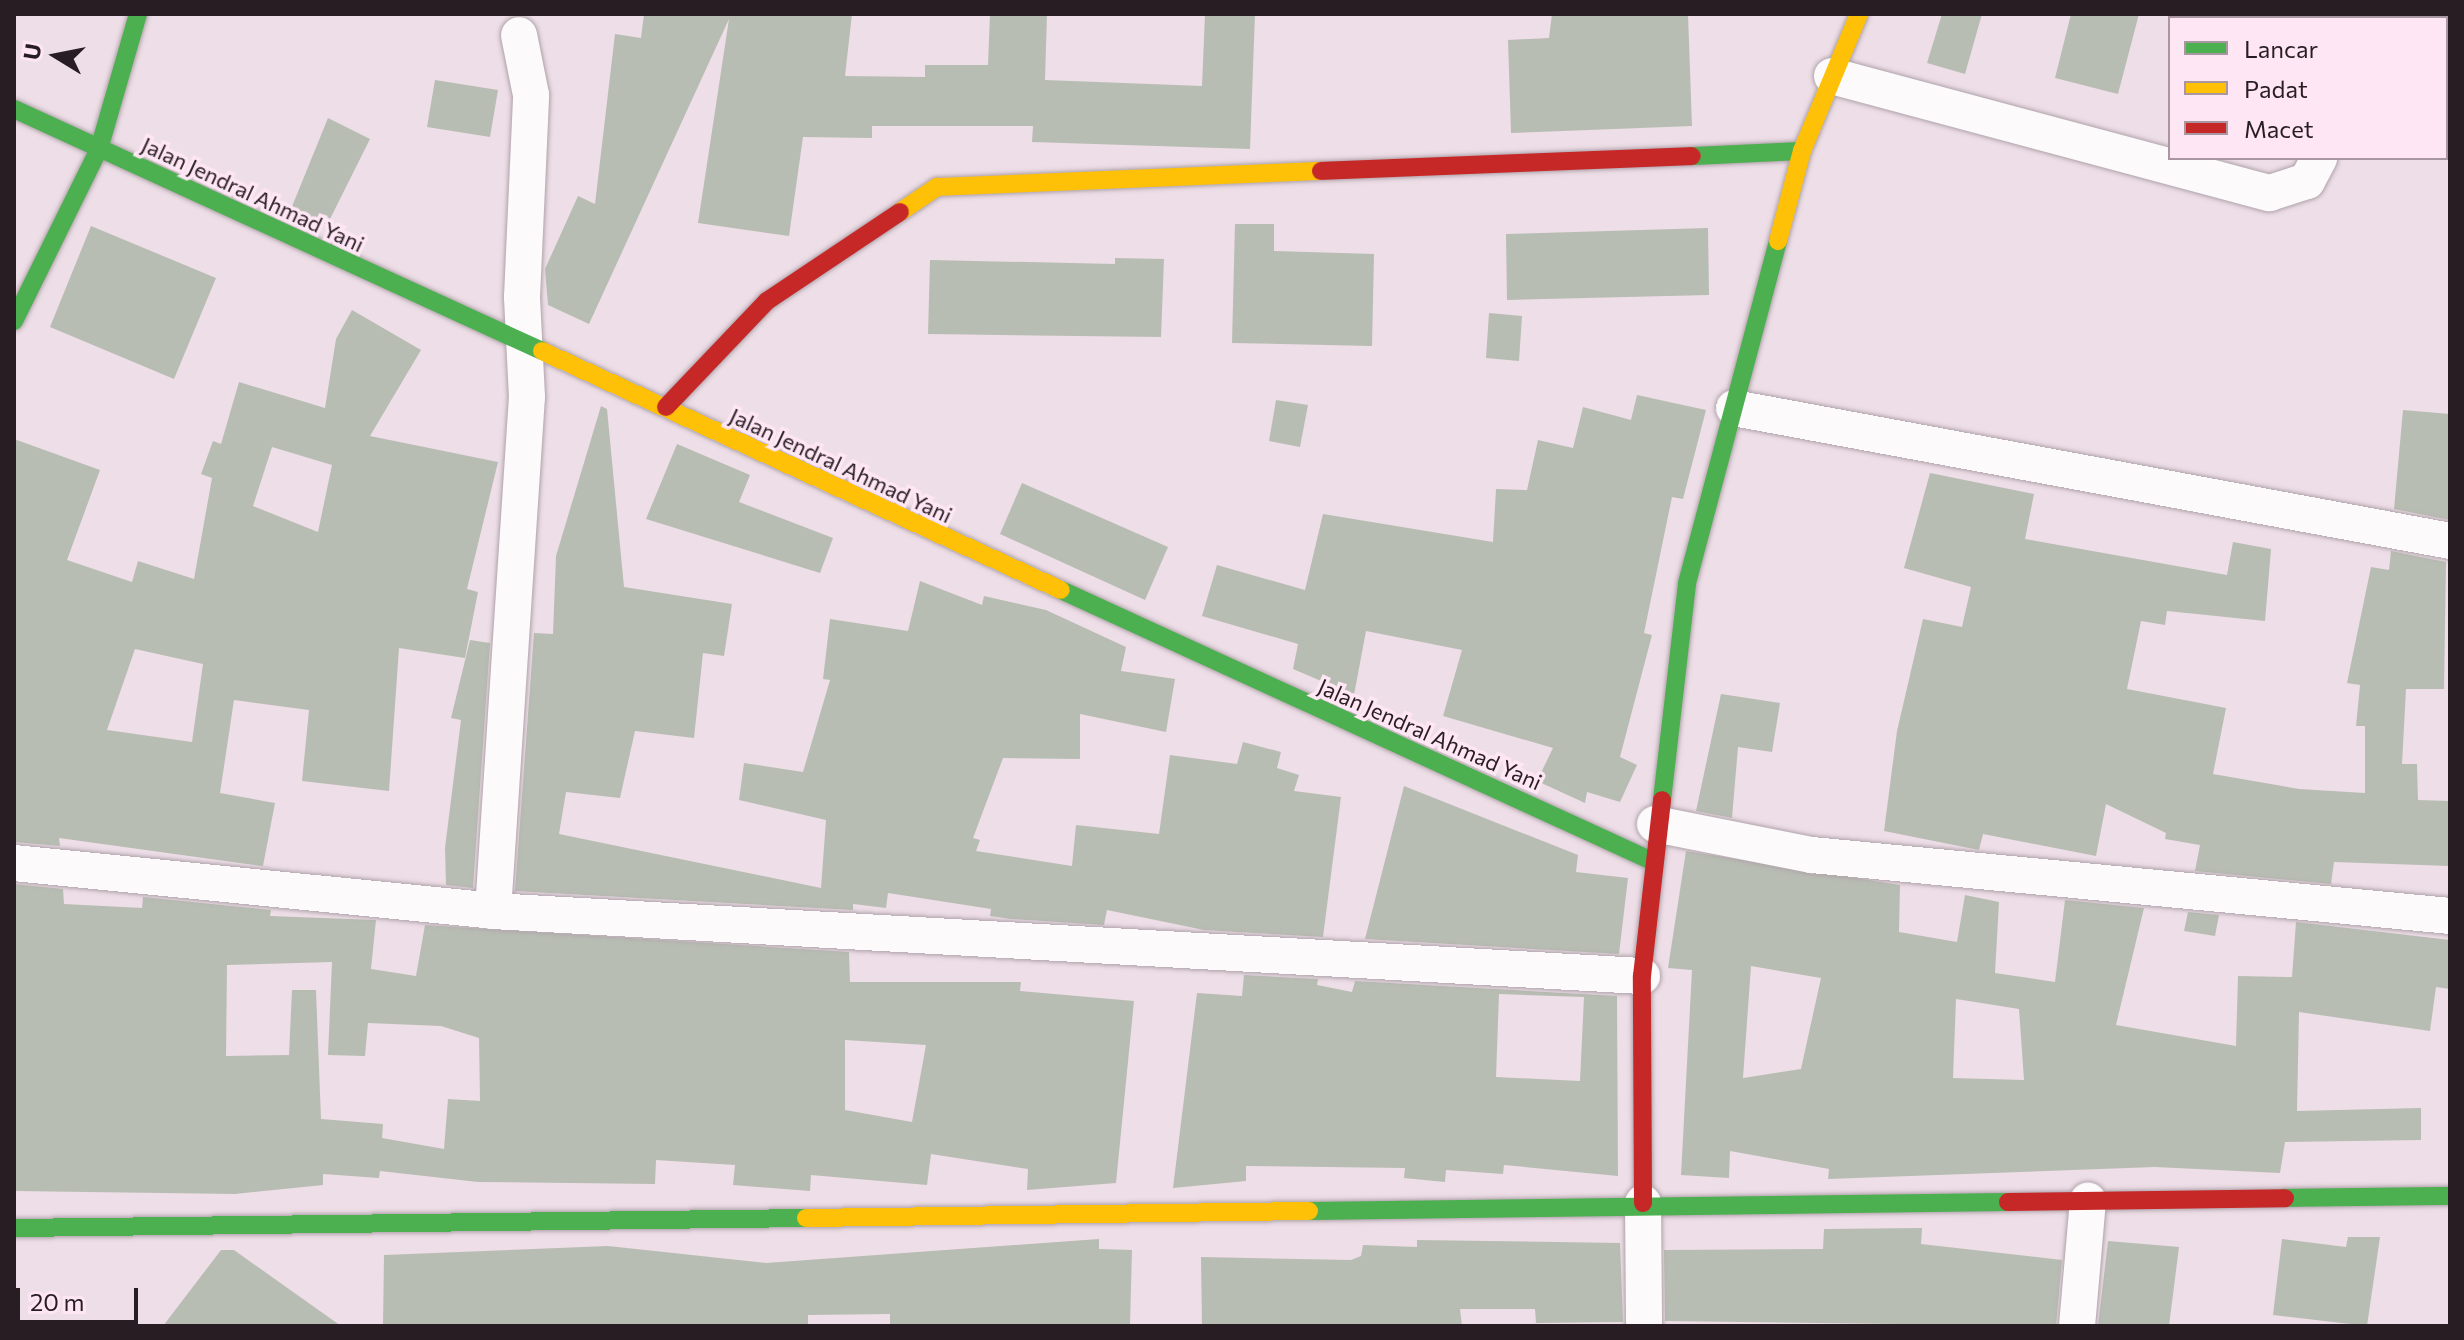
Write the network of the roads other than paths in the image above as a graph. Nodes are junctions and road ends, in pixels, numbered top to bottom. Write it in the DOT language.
graph roads {
  1 [pos="138,14"];
  2 [pos="1859,14"];
  3 [pos="519,35"];
  4 [pos="1832,76"];
  5 [pos="14,109"];
  6 [pos="99,149"];
  7 [pos="1802,151"];
  8 [pos="2318,160"];
  9 [pos="14,321"];
  10 [pos="525,346"];
  11 [pos="666,407"];
  12 [pos="1734,408"];
  13 [pos="2450,541"];
  14 [pos="1655,824"];
  15 [pos="1650,860"];
  16 [pos="14,863"];
  17 [pos="493,911"];
  18 [pos="2450,916"];
  19 [pos="1642,976"];
  20 [pos="2450,1196"];
  21 [pos="2088,1200"];
  22 [pos="1643,1203"];
  23 [pos="14,1228"];
  24 [pos="1644,1326"];
  25 [pos="2077,1326"];
  1 -- 6 [label="main road"];
  2 -- 4 [label="main road"];
  3 -- 10 [label="street"];
  4 -- 7 [label="main road"];
  4 -- 8 [label="street"];
  5 -- 6 [label="main road, Jalan Jendral Ahmad Yani"];
  6 -- 9 [label="main road"];
  6 -- 10 [label="main road, Jalan Jendral Ahmad Yani"];
  7 -- 11 [label="main road"];
  7 -- 12 [label="main road"];
  10 -- 11 [label="main road, Jalan Jendral Ahmad Yani"];
  10 -- 17 [label="street"];
  11 -- 15 [label="main road, Jalan Jendral Ahmad Yani"];
  12 -- 13 [label="street"];
  12 -- 14 [label="main road"];
  14 -- 15 [label="main road"];
  14 -- 18 [label="street"];
  15 -- 19 [label="main road"];
  16 -- 17 [label="street"];
  17 -- 19 [label="street"];
  19 -- 22 [label="main road"];
  20 -- 21 [label="main road"];
  21 -- 22 [label="main road"];
  21 -- 25 [label="street"];
  22 -- 23 [label="main road"];
  22 -- 24 [label="street"];
}
